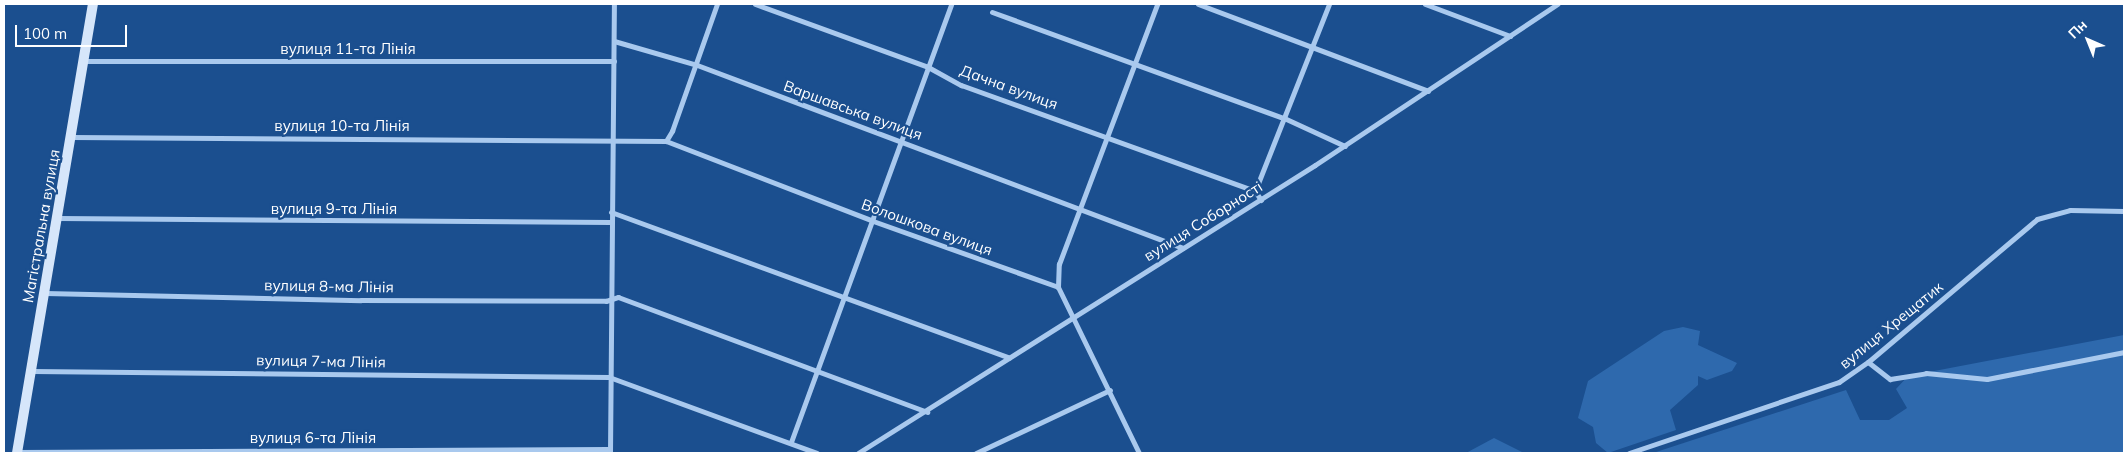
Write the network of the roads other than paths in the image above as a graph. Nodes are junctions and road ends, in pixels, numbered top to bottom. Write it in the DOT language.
graph roads {
  1 [pos="93,4"];
  2 [pos="614,4"];
  3 [pos="717,4"];
  4 [pos="755,4"];
  5 [pos="951,4"];
  6 [pos="1157,4"];
  7 [pos="1198,4"];
  8 [pos="1329,4"];
  9 [pos="1425,4"];
  10 [pos="1557,4"];
  11 [pos="992,12"];
  12 [pos="1510,36"];
  13 [pos="614,41"];
  14 [pos="1313,46"];
  15 [pos="83,61"];
  16 [pos="614,61"];
  17 [pos="697,65"];
  18 [pos="1134,65"];
  19 [pos="928,67"];
  20 [pos="1428,92"];
  21 [pos="1284,118"];
  22 [pos="1108,136"];
  23 [pos="71,137"];
  24 [pos="612,140"];
  25 [pos="902,140"];
  26 [pos="666,141"];
  27 [pos="1344,146"];
  28 [pos="1255,191"];
  29 [pos="1261,200"];
  30 [pos="1082,210"];
  31 [pos="2124,211"];
  32 [pos="611,212"];
  33 [pos="58,218"];
  34 [pos="873,221"];
  35 [pos="610,222"];
  36 [pos="1183,248"];
  37 [pos="1058,287"];
  38 [pos="45,294"];
  39 [pos="845,296"];
  40 [pos="612,298"];
  41 [pos="1074,317"];
  42 [pos="2124,352"];
  43 [pos="1009,358"];
  44 [pos="1868,362"];
  45 [pos="32,370"];
  46 [pos="818,370"];
  47 [pos="609,377"];
  48 [pos="1110,390"];
  49 [pos="927,412"];
  50 [pos="791,442"];
  51 [pos="610,451"];
  52 [pos="17,452"];
  53 [pos="818,453"];
  54 [pos="858,453"];
  55 [pos="976,453"];
  56 [pos="1139,453"];
  57 [pos="1629,453"];
  1 -- 15 [label="street, Магістральна вулиця"];
  2 -- 13 [label="street"];
  3 -- 17 [label="street"];
  4 -- 19 [label="street, Дачна вулиця"];
  5 -- 19 [label="street"];
  6 -- 18 [label="street"];
  7 -- 14 [label="street"];
  8 -- 14 [label="street"];
  9 -- 12 [label="street"];
  10 -- 12 [label="street, вулиця Соборності"];
  11 -- 18 [label="street"];
  12 -- 20 [label="street, вулиця Соборності"];
  13 -- 16 [label="street"];
  13 -- 17 [label="street, Варшавська вулиця"];
  14 -- 20 [label="street"];
  14 -- 21 [label="street"];
  15 -- 16 [label="street, вулиця 11-та Лінія"];
  15 -- 23 [label="street, Магістральна вулиця"];
  16 -- 24 [label="street"];
  17 -- 25 [label="street, Варшавська вулиця"];
  17 -- 26 [label="street"];
  18 -- 21 [label="street"];
  18 -- 22 [label="street"];
  19 -- 22 [label="street, Дачна вулиця"];
  19 -- 25 [label="street"];
  20 -- 27 [label="street, вулиця Соборності"];
  21 -- 27 [label="street"];
  21 -- 28 [label="street"];
  22 -- 28 [label="street, Дачна вулиця"];
  22 -- 30 [label="street"];
  23 -- 24 [label="street, вулиця 10-та Лінія"];
  23 -- 33 [label="street, Магістральна вулиця"];
  24 -- 26 [label="street, Волошкова вулиця"];
  24 -- 32 [label="street"];
  25 -- 30 [label="street, Варшавська вулиця"];
  25 -- 34 [label="street"];
  26 -- 34 [label="street, Волошкова вулиця"];
  27 -- 29 [label="street, вулиця Соборності"];
  28 -- 29 [label="street"];
  29 -- 36 [label="street, вулиця Соборності"];
  30 -- 36 [label="street, Варшавська вулиця"];
  30 -- 37 [label="street"];
  31 -- 44 [label="street, вулиця Хрещатик"];
  32 -- 35 [label="street"];
  32 -- 39 [label="street"];
  33 -- 35 [label="street, вулиця 9-та Лінія"];
  33 -- 38 [label="street, Магістральна вулиця"];
  34 -- 37 [label="street, Волошкова вулиця"];
  34 -- 39 [label="street"];
  35 -- 40 [label="street"];
  36 -- 41 [label="street, вулиця Соборності"];
  37 -- 41 [label="street"];
  38 -- 40 [label="street, вулиця 8-ма Лінія"];
  38 -- 45 [label="street, Магістральна вулиця"];
  39 -- 43 [label="street"];
  39 -- 46 [label="street"];
  40 -- 46 [label="street, вулиця 8-ма Лінія"];
  40 -- 47 [label="street"];
  41 -- 43 [label="street, вулиця Соборності"];
  41 -- 48 [label="street"];
  42 -- 44 [label="street"];
  43 -- 49 [label="street, вулиця Соборності"];
  44 -- 57 [label="street, вулиця Хрещатик"];
  45 -- 47 [label="street, вулиця 7-ма Лінія"];
  45 -- 52 [label="street, Магістральна вулиця"];
  46 -- 49 [label="street, вулиця 8-ма Лінія"];
  46 -- 50 [label="street"];
  47 -- 50 [label="street, вулиця 7-ма Лінія"];
  47 -- 51 [label="street"];
  48 -- 55 [label="street"];
  48 -- 56 [label="street"];
  49 -- 54 [label="street, вулиця Соборності"];
  50 -- 53 [label="street, вулиця 7-ма Лінія"];
  51 -- 52 [label="street, вулиця 6-та Лінія"];
}
